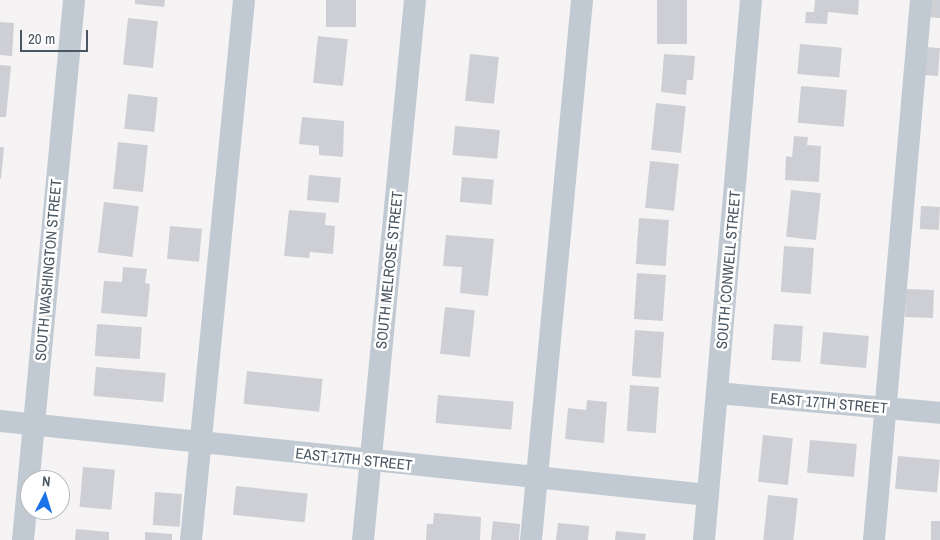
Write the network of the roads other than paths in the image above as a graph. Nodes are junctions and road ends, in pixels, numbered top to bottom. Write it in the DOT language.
graph roads {
  1 [pos="74,0"];
  2 [pos="244,0"];
  3 [pos="415,0"];
  4 [pos="582,0"];
  5 [pos="751,0"];
  6 [pos="921,0"];
  7 [pos="717,393"];
  8 [pos="885,408"];
  9 [pos="940,413"];
  10 [pos="0,421"];
  11 [pos="33,424"];
  12 [pos="201,443"];
  13 [pos="370,461"];
  14 [pos="537,478"];
  15 [pos="708,495"];
  16 [pos="23,540"];
  17 [pos="191,540"];
  18 [pos="363,540"];
  19 [pos="531,540"];
  20 [pos="704,540"];
  21 [pos="874,540"];
  1 -- 11 [label="street, SOUTH WASHINGTON STREET"];
  2 -- 12 [label="street"];
  3 -- 13 [label="street, SOUTH MELROSE STREET"];
  4 -- 14 [label="street"];
  5 -- 7 [label="street, SOUTH CONWELL STREET"];
  6 -- 8 [label="street"];
  7 -- 8 [label="street, EAST 17TH STREET"];
  7 -- 15 [label="street, SOUTH CONWELL STREET"];
  8 -- 9 [label="street, EAST 17TH STREET"];
  8 -- 21 [label="street"];
  10 -- 11 [label="street, EAST 17TH STREET"];
  11 -- 12 [label="street, EAST 17TH STREET"];
  11 -- 16 [label="street, SOUTH WASHINGTON STREET"];
  12 -- 13 [label="street, EAST 17TH STREET"];
  12 -- 17 [label="street"];
  13 -- 14 [label="street, EAST 17TH STREET"];
  13 -- 18 [label="street, SOUTH MELROSE STREET"];
  14 -- 15 [label="street, EAST 17TH STREET"];
  14 -- 19 [label="street"];
  15 -- 20 [label="street, SOUTH CONWELL STREET"];
}
